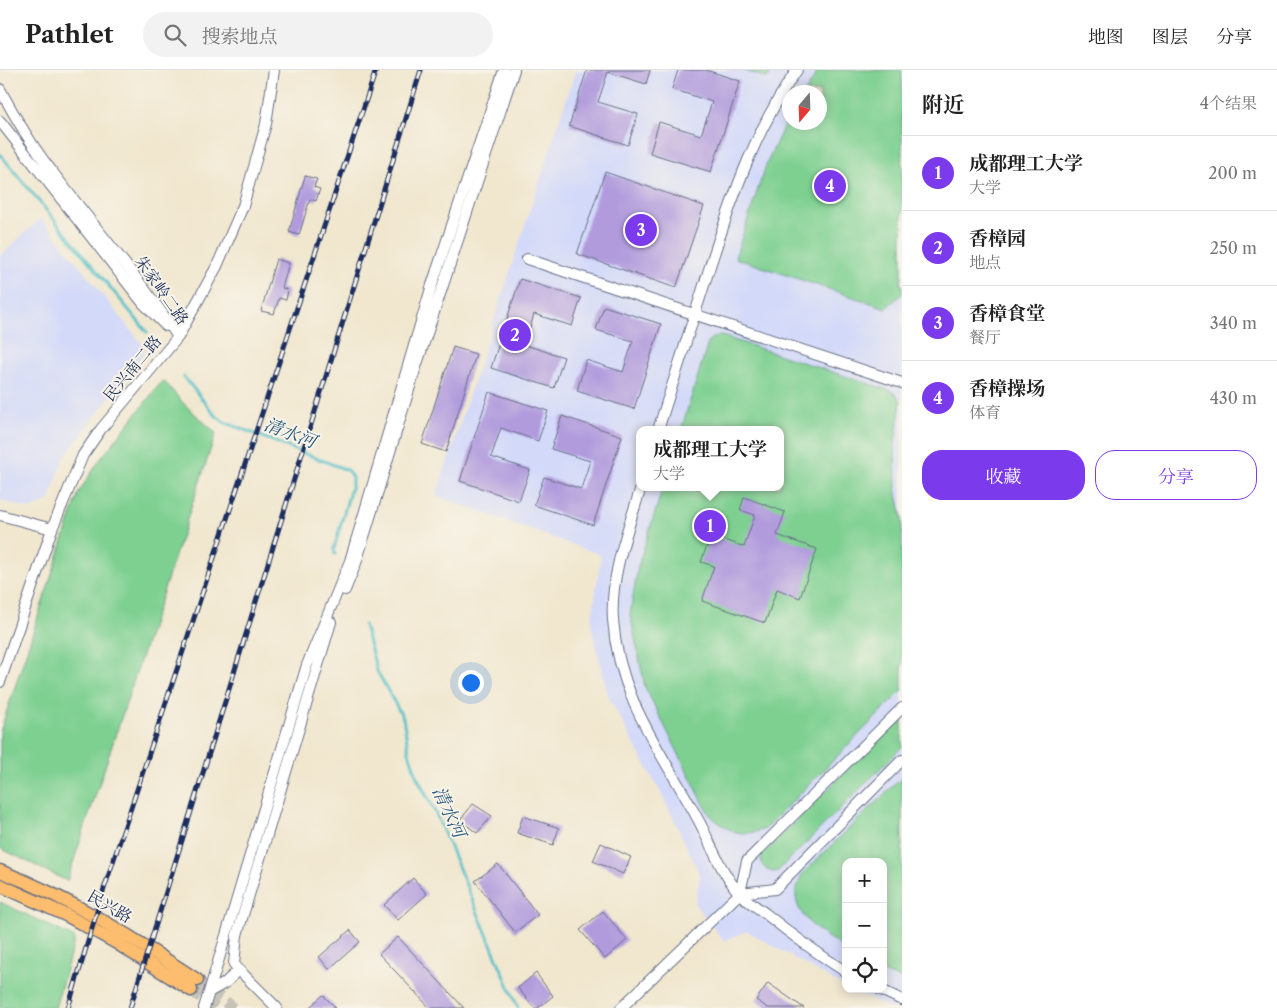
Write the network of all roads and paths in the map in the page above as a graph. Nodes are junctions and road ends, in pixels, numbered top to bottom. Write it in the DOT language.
graph roads {
  1 [pos="274,70"];
  2 [pos="504,70"];
  3 [pos="514,70"];
  4 [pos="797,70"];
  5 [pos="0,89"];
  6 [pos="1,126"];
  7 [pos="46,173"];
  8 [pos="527,259"];
  9 [pos="695,314"];
  10 [pos="178,337"];
  11 [pos="902,383"];
  12 [pos="659,426"];
  13 [pos="640,491"];
  14 [pos="0,515"];
  15 [pos="52,530"];
  16 [pos="0,682"];
  17 [pos="902,708"];
  18 [pos="902,760"];
  19 [pos="0,872"];
  20 [pos="0,885"];
  21 [pos="740,893"];
  22 [pos="842,969"];
  23 [pos="238,970"];
  24 [pos="208,992"];
  25 [pos="887,993"];
  26 [pos="902,1000"];
  27 [pos="204,1008"];
  28 [pos="277,1008"];
  29 [pos="621,1008"];
  1 -- 10 [label="street, 民兴南二路"];
  2 -- 24 [label="street"];
  3 -- 23 [label="street"];
  4 -- 9 [label="street"];
  5 -- 7 [label="street"];
  6 -- 7 [label="street"];
  7 -- 10 [label="street, 朱家岭二路"];
  8 -- 9 [label="street"];
  9 -- 11 [label="street"];
  9 -- 12 [label="street"];
  10 -- 15 [label="street, 民兴南二路"];
  13 -- 21 [label="street"];
  14 -- 15 [label="street"];
  15 -- 16 [label="street, 民兴南二路"];
  17 -- 21 [label="street"];
  18 -- 21 [label="street"];
  19 -- 20 [label="main road, 民兴路"];
  21 -- 22 [label="street"];
  21 -- 29 [label="street"];
  23 -- 24 [label="street"];
  23 -- 28 [label="street"];
  24 -- 27 [label="street"];
  25 -- 26 [label="street"];
}
